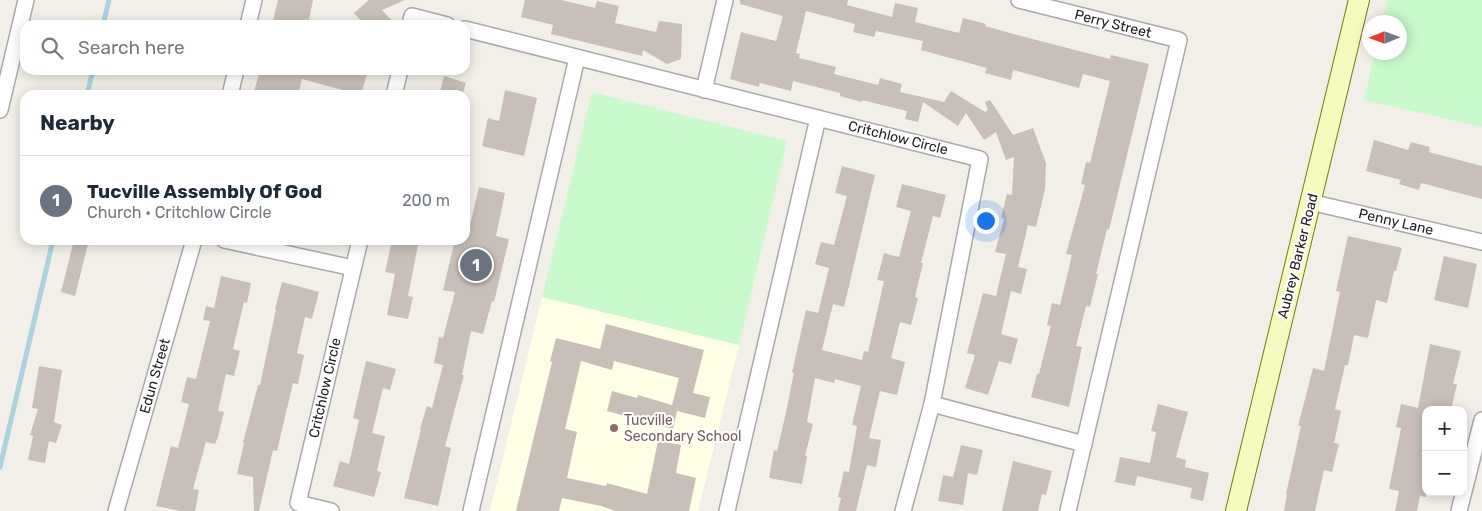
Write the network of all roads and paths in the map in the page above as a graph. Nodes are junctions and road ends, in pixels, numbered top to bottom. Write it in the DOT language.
graph roads {
  1 [pos="26,0"];
  2 [pos="254,0"];
  3 [pos="725,0"];
  4 [pos="1019,0"];
  5 [pos="1359,0"];
  6 [pos="21,20"];
  7 [pos="249,20"];
  8 [pos="411,20"];
  9 [pos="428,20"];
  10 [pos="20,25"];
  11 [pos="470,31"];
  12 [pos="577,58"];
  13 [pos="235,75"];
  14 [pos="399,75"];
  15 [pos="231,90"];
  16 [pos="395,90"];
  17 [pos="704,90"];
  18 [pos="0,110"];
  19 [pos="818,118"];
  20 [pos="1310,202"];
  21 [pos="1482,242"];
  22 [pos="193,245"];
  23 [pos="247,245"];
  24 [pos="359,245"];
  25 [pos="353,268"];
  26 [pos="932,404"];
  27 [pos="1482,420"];
  28 [pos="1480,436"];
  29 [pos="1084,444"];
  30 [pos="116,511"];
  31 [pos="331,511"];
  32 [pos="471,511"];
  33 [pos="727,511"];
  34 [pos="903,511"];
  35 [pos="1068,511"];
  36 [pos="1236,511"];
  37 [pos="1459,511"];
  1 -- 6 [label="street"];
  2 -- 7 [label="street"];
  3 -- 17 [label="street"];
  4 -- 29 [label="street, Perry Street"];
  5 -- 20 [label="street, Aubrey Barker Road"];
  8 -- 9 [label="street"];
  10 -- 18 [label="street"];
  11 -- 12 [label="street, Critchlow Circle"];
  12 -- 17 [label="street, Critchlow Circle"];
  12 -- 32 [label="street"];
  13 -- 15 [label="street"];
  14 -- 16 [label="street"];
  17 -- 19 [label="street, Critchlow Circle"];
  19 -- 26 [label="street, Critchlow Circle"];
  19 -- 33 [label="street"];
  20 -- 21 [label="street, Penny Lane"];
  20 -- 36 [label="street, Aubrey Barker Road"];
  22 -- 30 [label="street, Edun Street"];
  23 -- 25 [label="street"];
  24 -- 25 [label="street, Critchlow Circle"];
  25 -- 31 [label="street, Critchlow Circle"];
  26 -- 29 [label="street"];
  26 -- 34 [label="street, Critchlow Circle"];
  27 -- 28 [label="street"];
  28 -- 37 [label="street"];
  29 -- 35 [label="street"];
}
